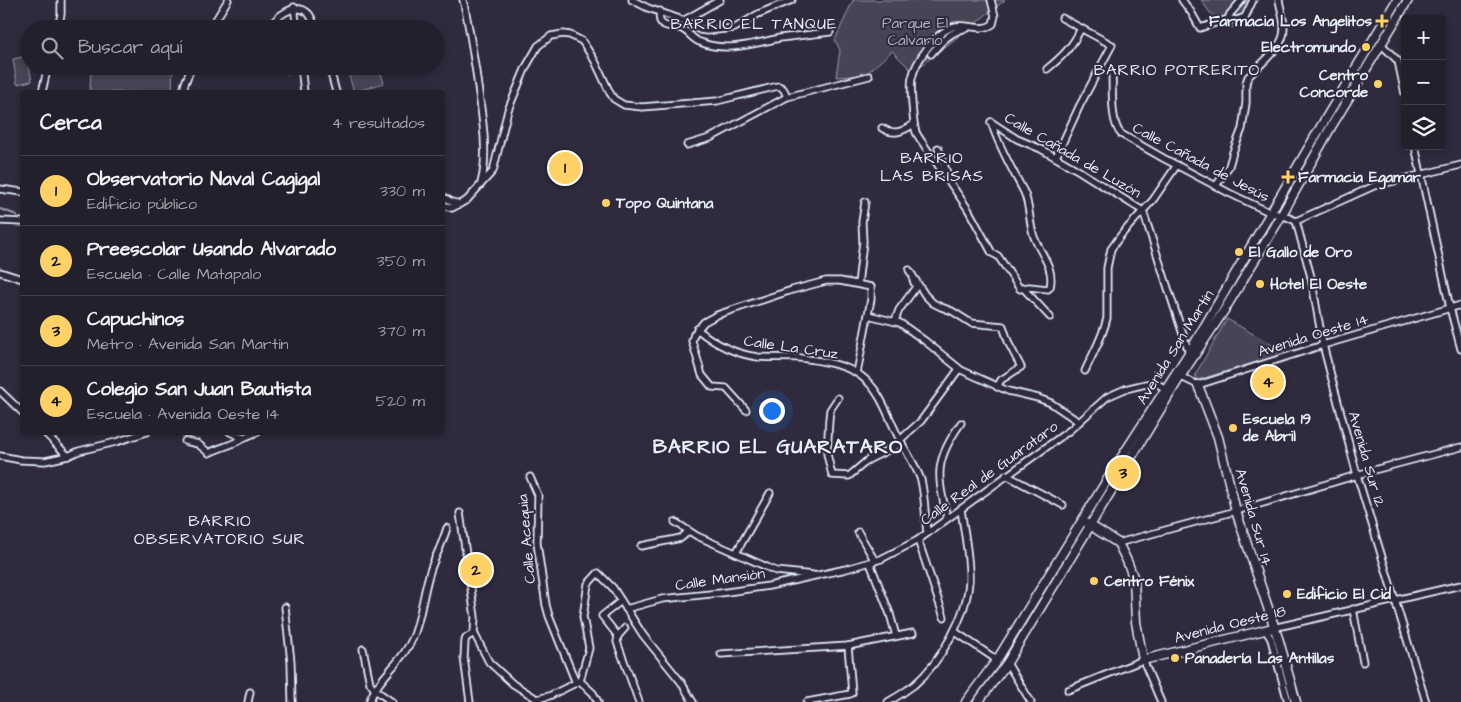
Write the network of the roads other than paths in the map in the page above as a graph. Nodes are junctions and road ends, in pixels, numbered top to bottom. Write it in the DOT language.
graph roads {
  1 [pos="61,0"];
  2 [pos="228,0"];
  3 [pos="463,0"];
  4 [pos="632,0"];
  5 [pos="720,0"];
  6 [pos="792,0"];
  7 [pos="992,0"];
  8 [pos="1182,0"];
  9 [pos="1242,0"];
  10 [pos="1253,0"];
  11 [pos="1279,0"];
  12 [pos="1397,0"];
  13 [pos="1408,0"];
  14 [pos="294,7"];
  15 [pos="660,11"];
  16 [pos="1062,18"];
  17 [pos="1228,19"];
  18 [pos="60,20"];
  19 [pos="216,20"];
  20 [pos="275,20"];
  21 [pos="296,20"];
  22 [pos="312,20"];
  23 [pos="683,21"];
  24 [pos="971,27"];
  25 [pos="1081,28"];
  26 [pos="830,32"];
  27 [pos="1381,44"];
  28 [pos="931,54"];
  29 [pos="1047,69"];
  30 [pos="1112,73"];
  31 [pos="46,75"];
  32 [pos="188,75"];
  33 [pos="302,75"];
  34 [pos="331,75"];
  35 [pos="1401,75"];
  36 [pos="869,76"];
  37 [pos="42,90"];
  38 [pos="184,90"];
  39 [pos="304,90"];
  40 [pos="335,90"];
  41 [pos="787,97"];
  42 [pos="914,124"];
  43 [pos="882,128"];
  44 [pos="688,145"];
  45 [pos="938,148"];
  46 [pos="1415,150"];
  47 [pos="1056,157"];
  48 [pos="1177,165"];
  49 [pos="1461,165"];
  50 [pos="1420,175"];
  51 [pos="481,183"];
  52 [pos="951,185"];
  53 [pos="1216,186"];
  54 [pos="0,189"];
  55 [pos="20,192"];
  56 [pos="445,198"];
  57 [pos="866,202"];
  58 [pos="460,204"];
  59 [pos="445,206"];
  60 [pos="1143,211"];
  61 [pos="1271,213"];
  62 [pos="1282,215"];
  63 [pos="1296,220"];
  64 [pos="0,221"];
  65 [pos="20,222"];
  66 [pos="0,272"];
  67 [pos="20,279"];
  68 [pos="858,284"];
  69 [pos="1023,288"];
  70 [pos="1461,305"];
  71 [pos="1450,308"];
  72 [pos="868,315"];
  73 [pos="1050,317"];
  74 [pos="894,322"];
  75 [pos="697,329"];
  76 [pos="1323,345"];
  77 [pos="1461,349"];
  78 [pos="1189,353"];
  79 [pos="960,369"];
  80 [pos="1086,371"];
  81 [pos="857,373"];
  82 [pos="1178,376"];
  83 [pos="1198,385"];
  84 [pos="997,387"];
  85 [pos="1166,389"];
  86 [pos="0,391"];
  87 [pos="838,398"];
  88 [pos="20,410"];
  89 [pos="746,410"];
  90 [pos="1079,422"];
  91 [pos="961,423"];
  92 [pos="47,435"];
  93 [pos="138,435"];
  94 [pos="236,435"];
  95 [pos="250,435"];
  96 [pos="243,438"];
  97 [pos="185,441"];
  98 [pos="901,442"];
  99 [pos="1461,447"];
  100 [pos="0,456"];
  101 [pos="68,456"];
  102 [pos="1358,474"];
  103 [pos="1006,476"];
  104 [pos="530,477"];
  105 [pos="770,493"];
  106 [pos="1063,505"];
  107 [pos="961,509"];
  108 [pos="1236,511"];
  109 [pos="460,513"];
  110 [pos="947,517"];
  111 [pos="1082,521"];
  112 [pos="675,522"];
  113 [pos="1091,525"];
  114 [pos="446,528"];
  115 [pos="689,531"];
  116 [pos="858,532"];
  117 [pos="927,533"];
  118 [pos="918,540"];
  119 [pos="1118,543"];
  120 [pos="641,546"];
  121 [pos="736,553"];
  122 [pos="873,562"];
  123 [pos="818,576"];
  124 [pos="1461,585"];
  125 [pos="1395,599"];
  126 [pos="621,601"];
  127 [pos="285,607"];
  128 [pos="626,609"];
  129 [pos="1353,609"];
  130 [pos="944,617"];
  131 [pos="625,628"];
  132 [pos="1269,628"];
  133 [pos="954,631"];
  134 [pos="474,633"];
  135 [pos="913,633"];
  136 [pos="618,636"];
  137 [pos="896,636"];
  138 [pos="848,646"];
  139 [pos="364,649"];
  140 [pos="721,654"];
  141 [pos="997,660"];
  142 [pos="1143,660"];
  143 [pos="1363,662"];
  144 [pos="1007,663"];
  145 [pos="578,682"];
  146 [pos="375,690"];
  147 [pos="1068,690"];
  148 [pos="250,692"];
  149 [pos="248,702"];
  150 [pos="292,702"];
  151 [pos="368,702"];
  152 [pos="392,702"];
  153 [pos="470,702"];
  154 [pos="598,702"];
  155 [pos="639,702"];
  156 [pos="693,702"];
  157 [pos="807,702"];
  158 [pos="888,702"];
  159 [pos="966,702"];
  160 [pos="978,702"];
  161 [pos="1031,702"];
  162 [pos="1161,702"];
  163 [pos="1288,702"];
  164 [pos="1296,702"];
  165 [pos="1426,702"];
  1 -- 18 [label="street"];
  2 -- 19 [label="street"];
  3 -- 51 [label="street"];
  4 -- 15 [label="street"];
  5 -- 23 [label="street"];
  6 -- 23 [label="street"];
  7 -- 24 [label="street"];
  8 -- 17 [label="street"];
  9 -- 17 [label="street"];
  10 -- 17 [label="street"];
  11 -- 53 [label="street"];
  12 -- 61 [label="main road, Avenida San Martín"];
  13 -- 27 [label="main road, Avenida San Martín"];
  14 -- 20 [label="street"];
  14 -- 21 [label="street"];
  14 -- 22 [label="street"];
  15 -- 23 [label="street"];
  15 -- 26 [label="street"];
  16 -- 25 [label="street"];
  24 -- 28 [label="street"];
  24 -- 42 [label="street"];
  25 -- 29 [label="street"];
  25 -- 47 [label="street"];
  27 -- 35 [label="street"];
  27 -- 62 [label="main road, Avenida San Martín"];
  30 -- 48 [label="street, Calle Cañada de Jesús"];
  31 -- 37 [label="street"];
  32 -- 38 [label="street"];
  33 -- 39 [label="street"];
  34 -- 40 [label="street"];
  36 -- 41 [label="street"];
  41 -- 44 [label="street"];
  41 -- 51 [label="street"];
  42 -- 43 [label="street"];
  42 -- 52 [label="street"];
  45 -- 52 [label="street"];
  46 -- 50 [label="street"];
  47 -- 60 [label="street, Calle Cañada de Luzón"];
  47 -- 69 [label="street, Calle Cañada de Luzón"];
  48 -- 53 [label="street, Calle Cañada de Jesús"];
  48 -- 60 [label="street"];
  49 -- 50 [label="street"];
  50 -- 63 [label="street"];
  50 -- 71 [label="street"];
  51 -- 58 [label="street"];
  52 -- 69 [label="street"];
  53 -- 61 [label="street, Calle Cañada de Jesús"];
  54 -- 55 [label="street"];
  56 -- 58 [label="street"];
  57 -- 68 [label="street"];
  58 -- 59 [label="street"];
  60 -- 78 [label="street, Calle Cañada de Luzón"];
  60 -- 80 [label="street"];
  61 -- 62 [label="street, Calle Cañada de Jesús"];
  61 -- 78 [label="main road, Avenida San Martín"];
  62 -- 63 [label="street, Calle Cañada de Jesús"];
  62 -- 82 [label="main road, Avenida San Martín"];
  63 -- 76 [label="street, Avenida Sur 12"];
  64 -- 65 [label="street"];
  66 -- 67 [label="street"];
  68 -- 72 [label="street"];
  68 -- 75 [label="street"];
  69 -- 73 [label="street"];
  70 -- 71 [label="street, Avenida Oeste 14"];
  71 -- 76 [label="street, Avenida Oeste 14"];
  71 -- 77 [label="street"];
  72 -- 74 [label="street"];
  72 -- 81 [label="street"];
  74 -- 79 [label="street"];
  74 -- 84 [label="street"];
  75 -- 81 [label="street, Calle La Cruz"];
  75 -- 89 [label="street"];
  76 -- 83 [label="street, Avenida Oeste 14"];
  76 -- 102 [label="street, Avenida Sur 12"];
  78 -- 82 [label="main road, Avenida San Martín"];
  79 -- 84 [label="street"];
  79 -- 98 [label="street"];
  81 -- 98 [label="street, Calle La Cruz"];
  82 -- 83 [label="street"];
  82 -- 85 [label="main road, Avenida San Martín"];
  82 -- 113 [label="main road, Avenida San Martín"];
  83 -- 108 [label="main road, Avenida Sur 14"];
  84 -- 90 [label="street"];
  85 -- 90 [label="street, Calle Real de Guarataro"];
  85 -- 111 [label="main road, Avenida San Martín"];
  86 -- 88 [label="street"];
  87 -- 98 [label="street"];
  90 -- 103 [label="street, Calle Real de Guarataro"];
  91 -- 110 [label="street"];
  92 -- 101 [label="street"];
  93 -- 101 [label="street"];
  94 -- 96 [label="street"];
  95 -- 96 [label="street"];
  96 -- 97 [label="street"];
  98 -- 117 [label="street, Calle La Cruz"];
  99 -- 102 [label="street"];
  100 -- 101 [label="street"];
  102 -- 108 [label="street"];
  102 -- 125 [label="street, Avenida Sur 12"];
  103 -- 106 [label="street"];
  103 -- 107 [label="street, Calle Real de Guarataro"];
  104 -- 145 [label="street, Calle Acequia"];
  105 -- 121 [label="street"];
  107 -- 110 [label="street, Calle Real de Guarataro"];
  107 -- 133 [label="street"];
  108 -- 119 [label="street"];
  108 -- 132 [label="main road, Avenida Sur 14"];
  109 -- 134 [label="street"];
  110 -- 117 [label="street, Calle Real de Guarataro"];
  111 -- 113 [label="main road"];
  111 -- 141 [label="main road, Avenida San Martín"];
  112 -- 115 [label="street"];
  113 -- 119 [label="main road"];
  113 -- 144 [label="main road, Avenida San Martín"];
  114 -- 146 [label="street"];
  115 -- 120 [label="street"];
  115 -- 121 [label="street"];
  116 -- 122 [label="street"];
  117 -- 118 [label="street, Calle Real de Guarataro"];
  118 -- 122 [label="street, Calle Real de Guarataro"];
  118 -- 130 [label="street"];
  119 -- 142 [label="main road"];
  121 -- 123 [label="street"];
  122 -- 123 [label="street, Calle Real de Guarataro"];
  122 -- 137 [label="street"];
  123 -- 128 [label="street, Calle Mansión"];
  124 -- 125 [label="street, Avenida Oeste 18"];
  125 -- 129 [label="street, Avenida Oeste 18"];
  125 -- 165 [label="street, Avenida Sur 12"];
  126 -- 128 [label="street"];
  126 -- 136 [label="street"];
  126 -- 145 [label="street"];
  127 -- 150 [label="street"];
  128 -- 156 [label="street"];
  129 -- 132 [label="street, Avenida Oeste 18"];
  129 -- 143 [label="street"];
  131 -- 136 [label="street"];
  132 -- 142 [label="main road, Avenida Oeste 18"];
  132 -- 163 [label="street"];
  132 -- 164 [label="main road, Avenida Sur 14"];
  133 -- 141 [label="street"];
  133 -- 158 [label="street"];
  134 -- 145 [label="street"];
  134 -- 153 [label="street"];
  135 -- 137 [label="street"];
  136 -- 155 [label="street"];
  137 -- 138 [label="street"];
  138 -- 140 [label="street"];
  138 -- 157 [label="street"];
  139 -- 146 [label="street"];
  141 -- 159 [label="main road, Avenida San Martín"];
  142 -- 147 [label="street, Avenida Oeste 18"];
  142 -- 162 [label="street"];
  144 -- 160 [label="main road, Avenida San Martín"];
  144 -- 161 [label="street"];
  145 -- 154 [label="street"];
  146 -- 151 [label="street"];
  146 -- 152 [label="street"];
  148 -- 149 [label="street"];
}
